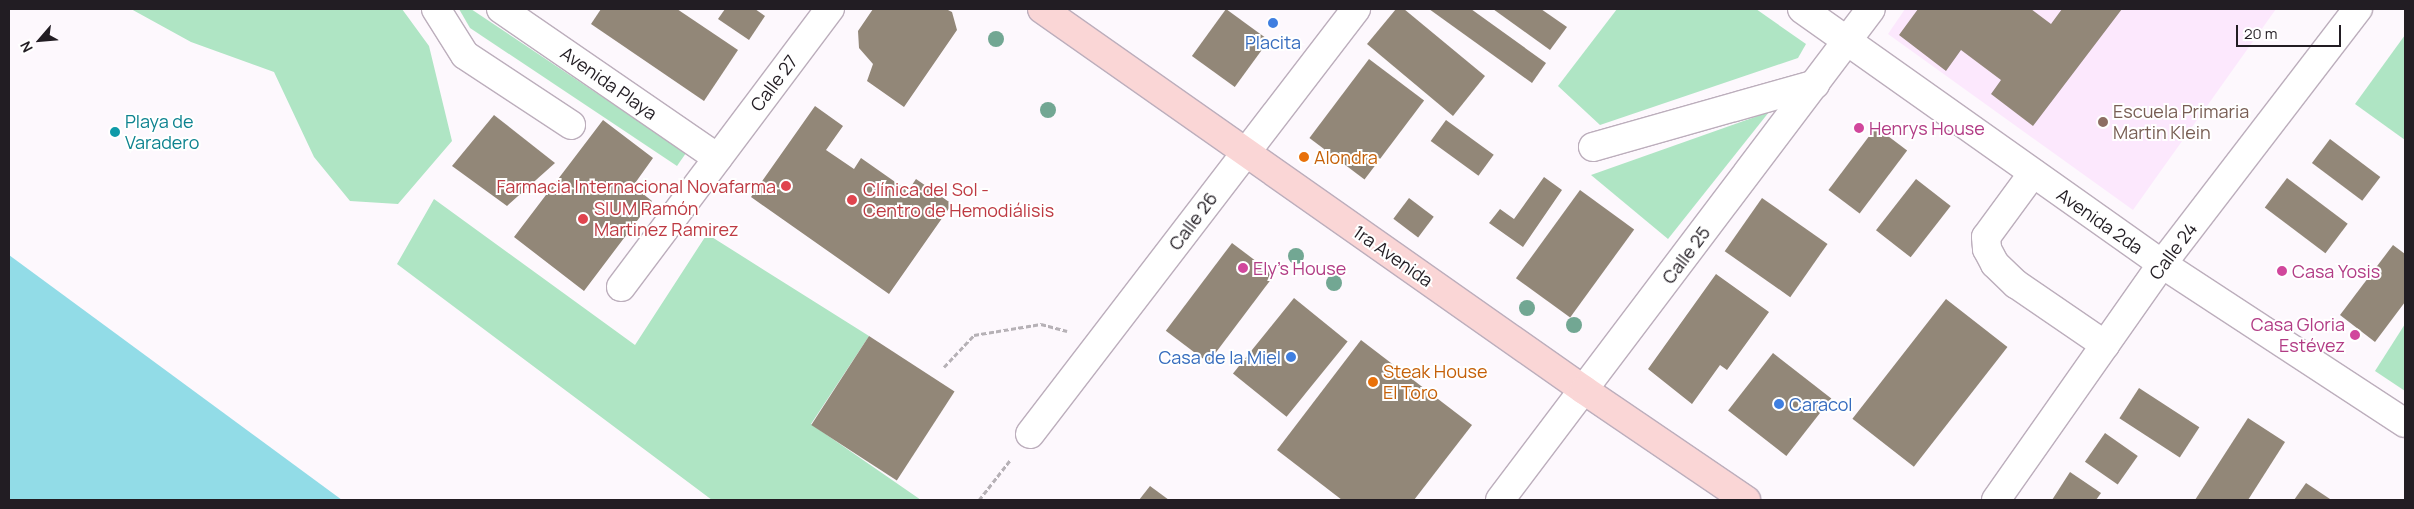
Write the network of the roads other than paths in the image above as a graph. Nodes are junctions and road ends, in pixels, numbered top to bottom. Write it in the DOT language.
graph roads {
  1 [pos="436,9"];
  2 [pos="501,9"];
  3 [pos="830,9"];
  4 [pos="1042,9"];
  5 [pos="1356,9"];
  6 [pos="1802,9"];
  7 [pos="1871,9"];
  8 [pos="2358,9"];
  9 [pos="1847,41"];
  10 [pos="1815,84"];
  11 [pos="571,125"];
  12 [pos="1593,147"];
  13 [pos="1246,152"];
  14 [pos="718,158"];
  15 [pos="2033,173"];
  16 [pos="2162,264"];
  17 [pos="621,287"];
  18 [pos="2105,345"];
  19 [pos="1584,390"];
  20 [pos="2405,423"];
  21 [pos="1030,434"];
  22 [pos="1500,500"];
  23 [pos="1746,500"];
  24 [pos="1996,500"];
  1 -- 11 [label="street"];
  2 -- 14 [label="street, Avenida Playa"];
  3 -- 14 [label="street, Calle 27"];
  4 -- 13 [label="main road, 1ra Avenida"];
  5 -- 13 [label="street, Calle 26"];
  6 -- 9 [label="street, Avenida 2da"];
  7 -- 9 [label="street, Calle 25"];
  8 -- 16 [label="street, Calle 24"];
  9 -- 10 [label="street, Calle 25"];
  9 -- 15 [label="street, Avenida 2da"];
  10 -- 12 [label="street"];
  10 -- 19 [label="street, Calle 25"];
  13 -- 19 [label="main road, 1ra Avenida"];
  13 -- 21 [label="street, Calle 26"];
  14 -- 17 [label="street, Calle 27"];
  15 -- 16 [label="street, Avenida 2da"];
  15 -- 18 [label="street"];
  16 -- 18 [label="street, Calle 24"];
  16 -- 20 [label="street, Avenida 2da"];
  18 -- 24 [label="street, Calle 24"];
  19 -- 22 [label="street, Calle 25"];
  19 -- 23 [label="main road, 1ra Avenida"];
}
